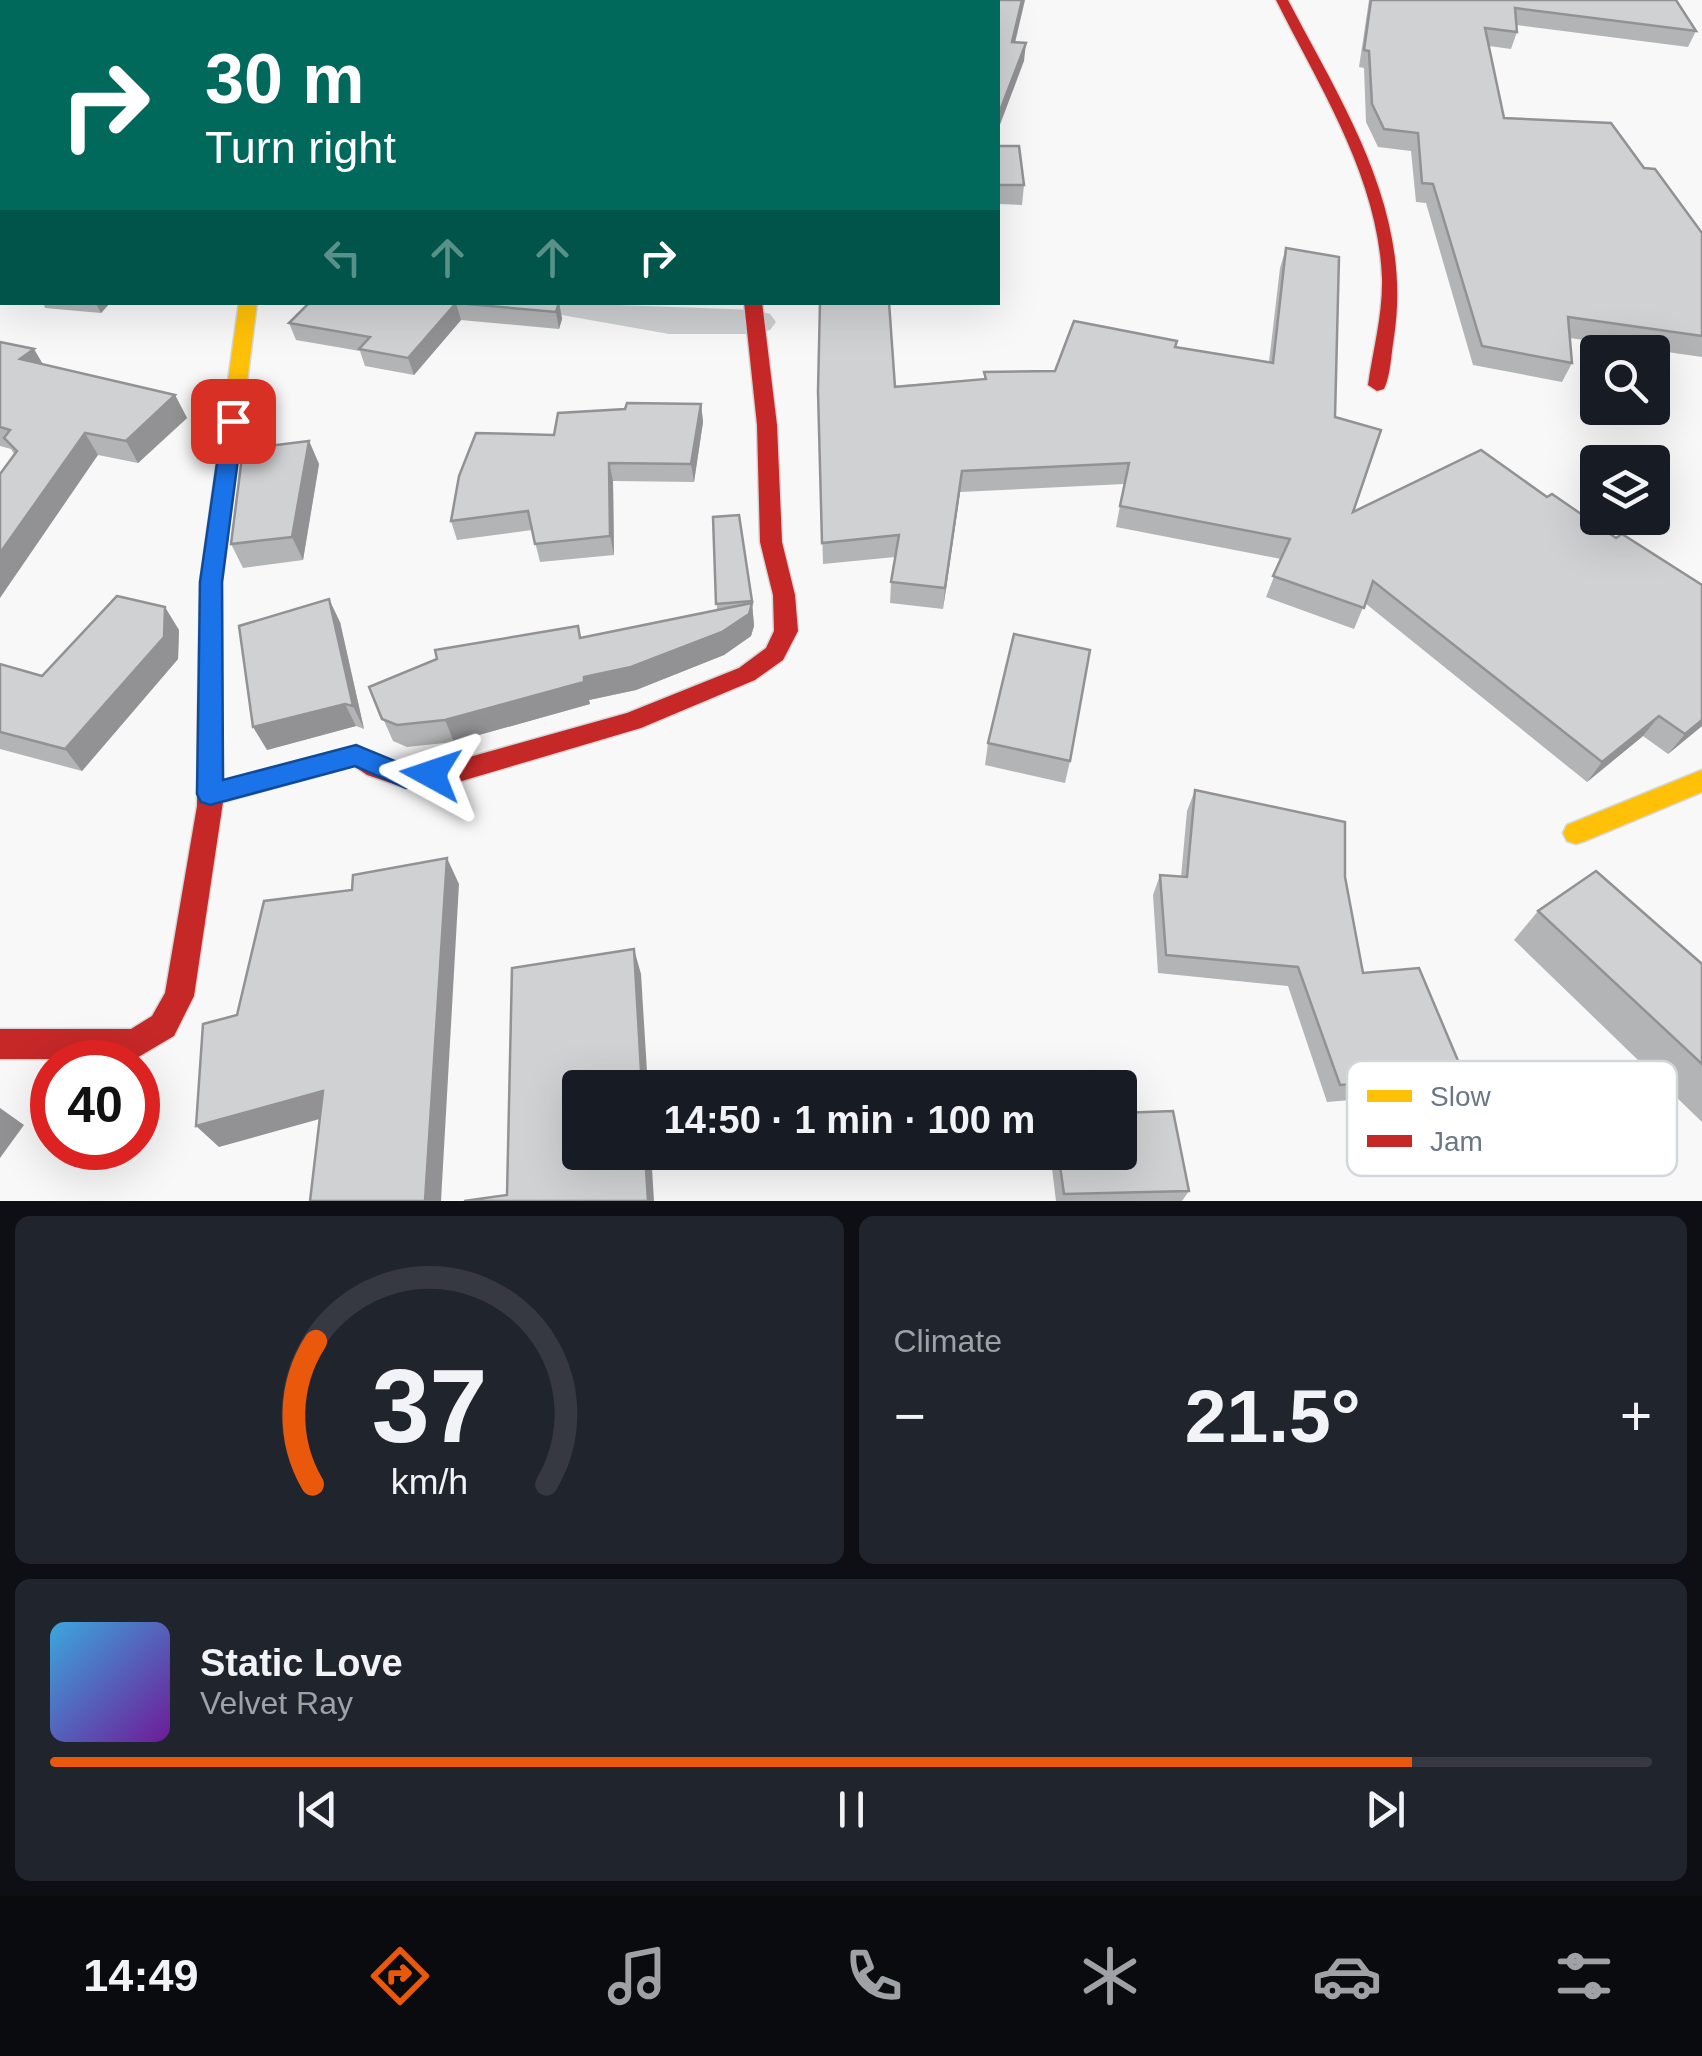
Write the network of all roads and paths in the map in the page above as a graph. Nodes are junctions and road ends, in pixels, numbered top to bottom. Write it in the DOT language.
graph roads {
  1 [pos="1282,0"];
  2 [pos="248,305"];
  3 [pos="573,305"];
  4 [pos="754,312"];
  5 [pos="1377,385"];
  6 [pos="1702,781"];
  7 [pos="210,794"];
  8 [pos="1576,833"];
  9 [pos="0,1044"];
  1 -- 5 [label="street"];
  2 -- 7 [label="street"];
  3 -- 4 [label="street"];
  4 -- 7 [label="street"];
  6 -- 8 [label="street"];
  7 -- 9 [label="street"];
}
